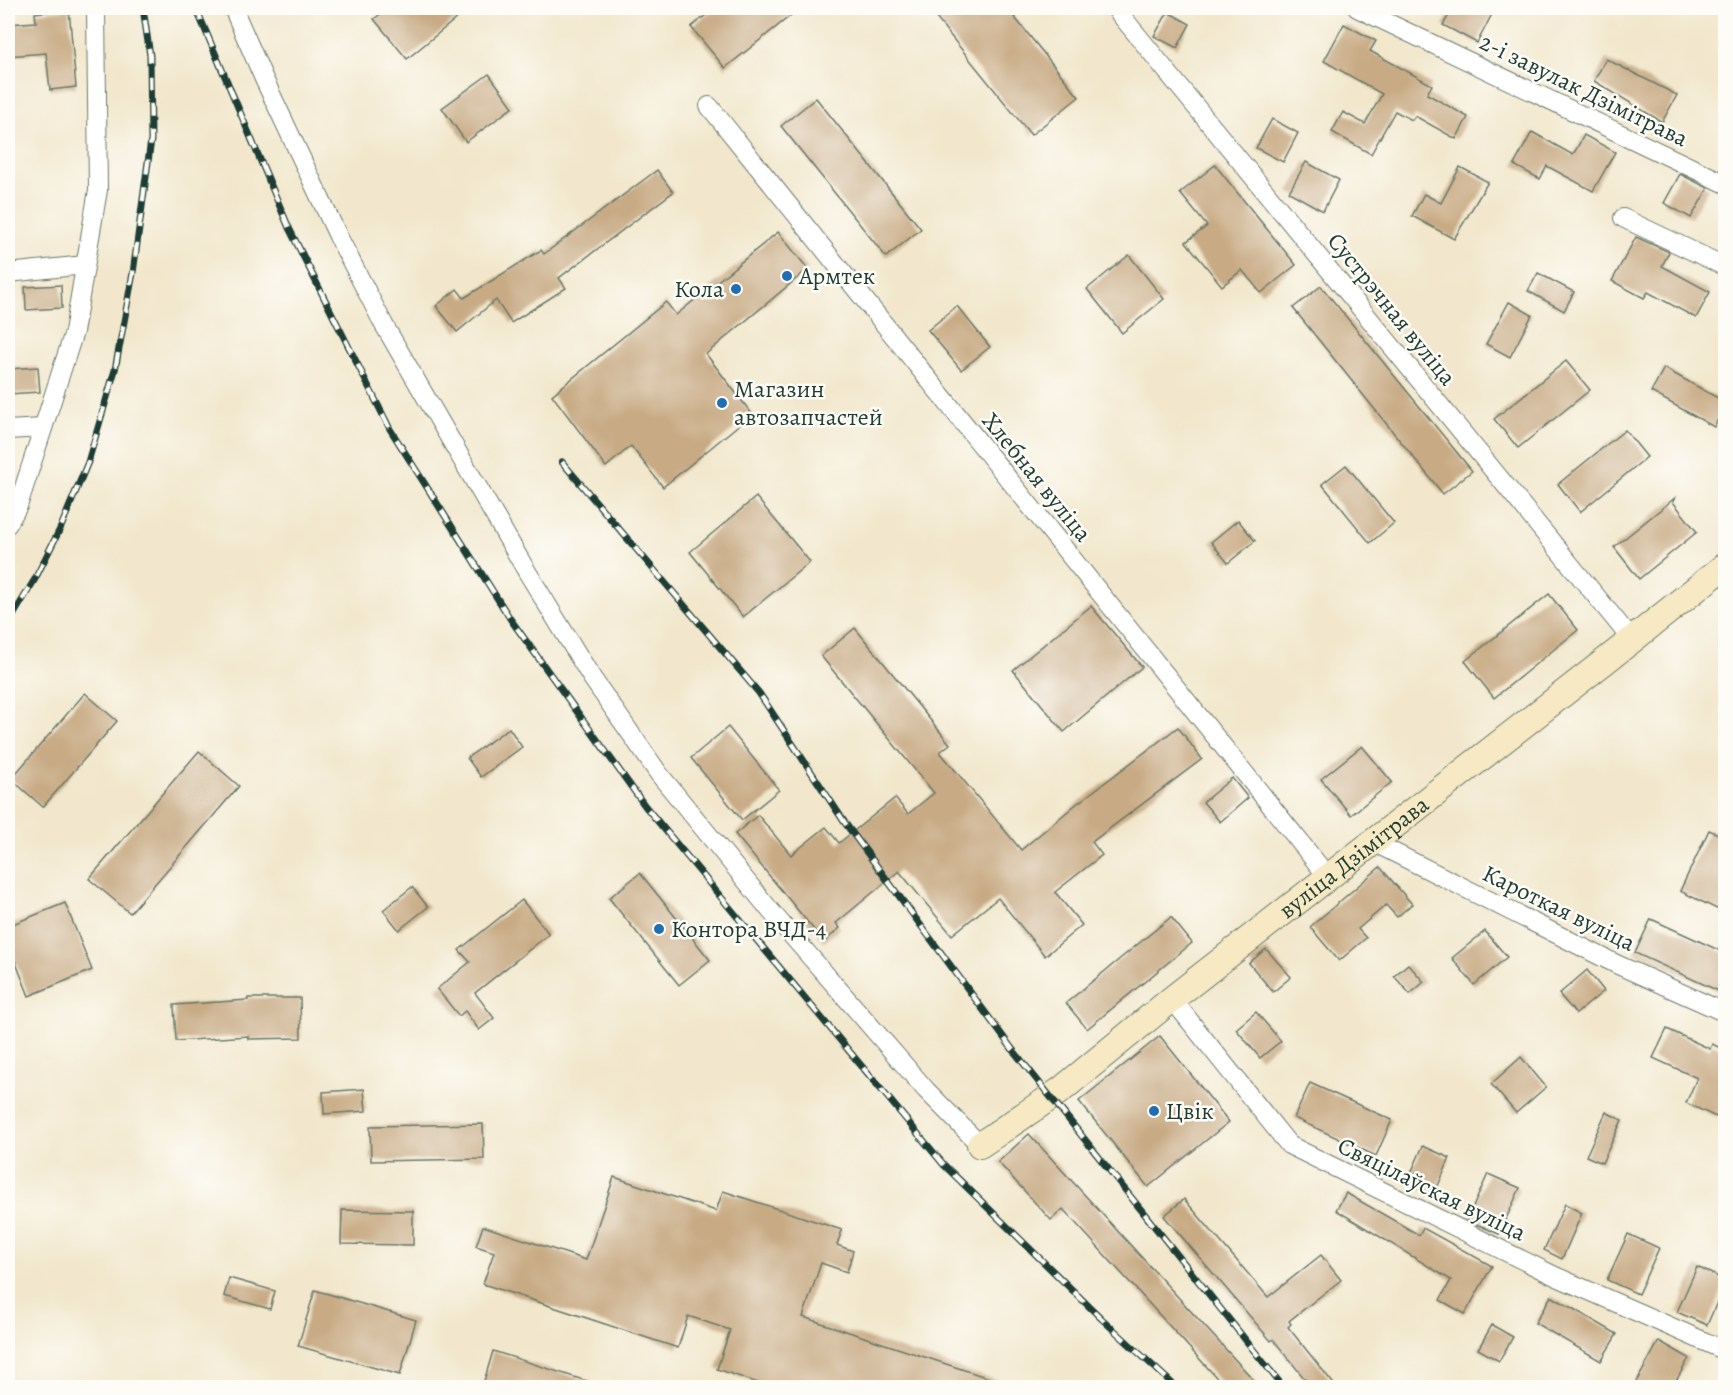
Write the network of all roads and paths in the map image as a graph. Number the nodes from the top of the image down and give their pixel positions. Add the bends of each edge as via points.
1 (96, 8) edge
2 (233, 8) edge
3 (1115, 8) edge
4 (1357, 8) edge
5 (709, 106) dead end
6 (1725, 184) edge
7 (1623, 218) dead end
8 (85, 265) junction
9 (1725, 267) edge
10 (8, 273) edge
11 (43, 428) junction
12 (8, 430) edge
13 (8, 524) edge
14 (1725, 565) edge
15 (1632, 640) junction
16 (1372, 842) junction
17 (1328, 877) junction
18 (1172, 999) junction
19 (1725, 1013) edge
20 (980, 1145) joint
21 (1725, 1351) edge

1 - 8 street via 98,190
2 - 20 street via 338,236 384,325 592,678 659,774 774,915 926,1090
3 - 15 street, Сустрэчная вуліца
4 - 6 street, 2-і завулак Дзімітрава
5 - 17 street, Хлебная вуліца
7 - 9 street
8 - 10 street
8 - 11 street via 74,332
11 - 12 street
11 - 13 street via 18,506
14 - 15 street, вуліца Дзімітрава
15 - 16 street, вуліца Дзімітрава
16 - 17 street, вуліца Дзімітрава
16 - 19 street, Кароткая вуліца via 1616,964
17 - 18 street, вуліца Дзімітрава
18 - 20 street, вуліца Дзімітрава via 1061,1090
18 - 21 street, Свяцілаўская вуліца via 1289,1145 1555,1276

